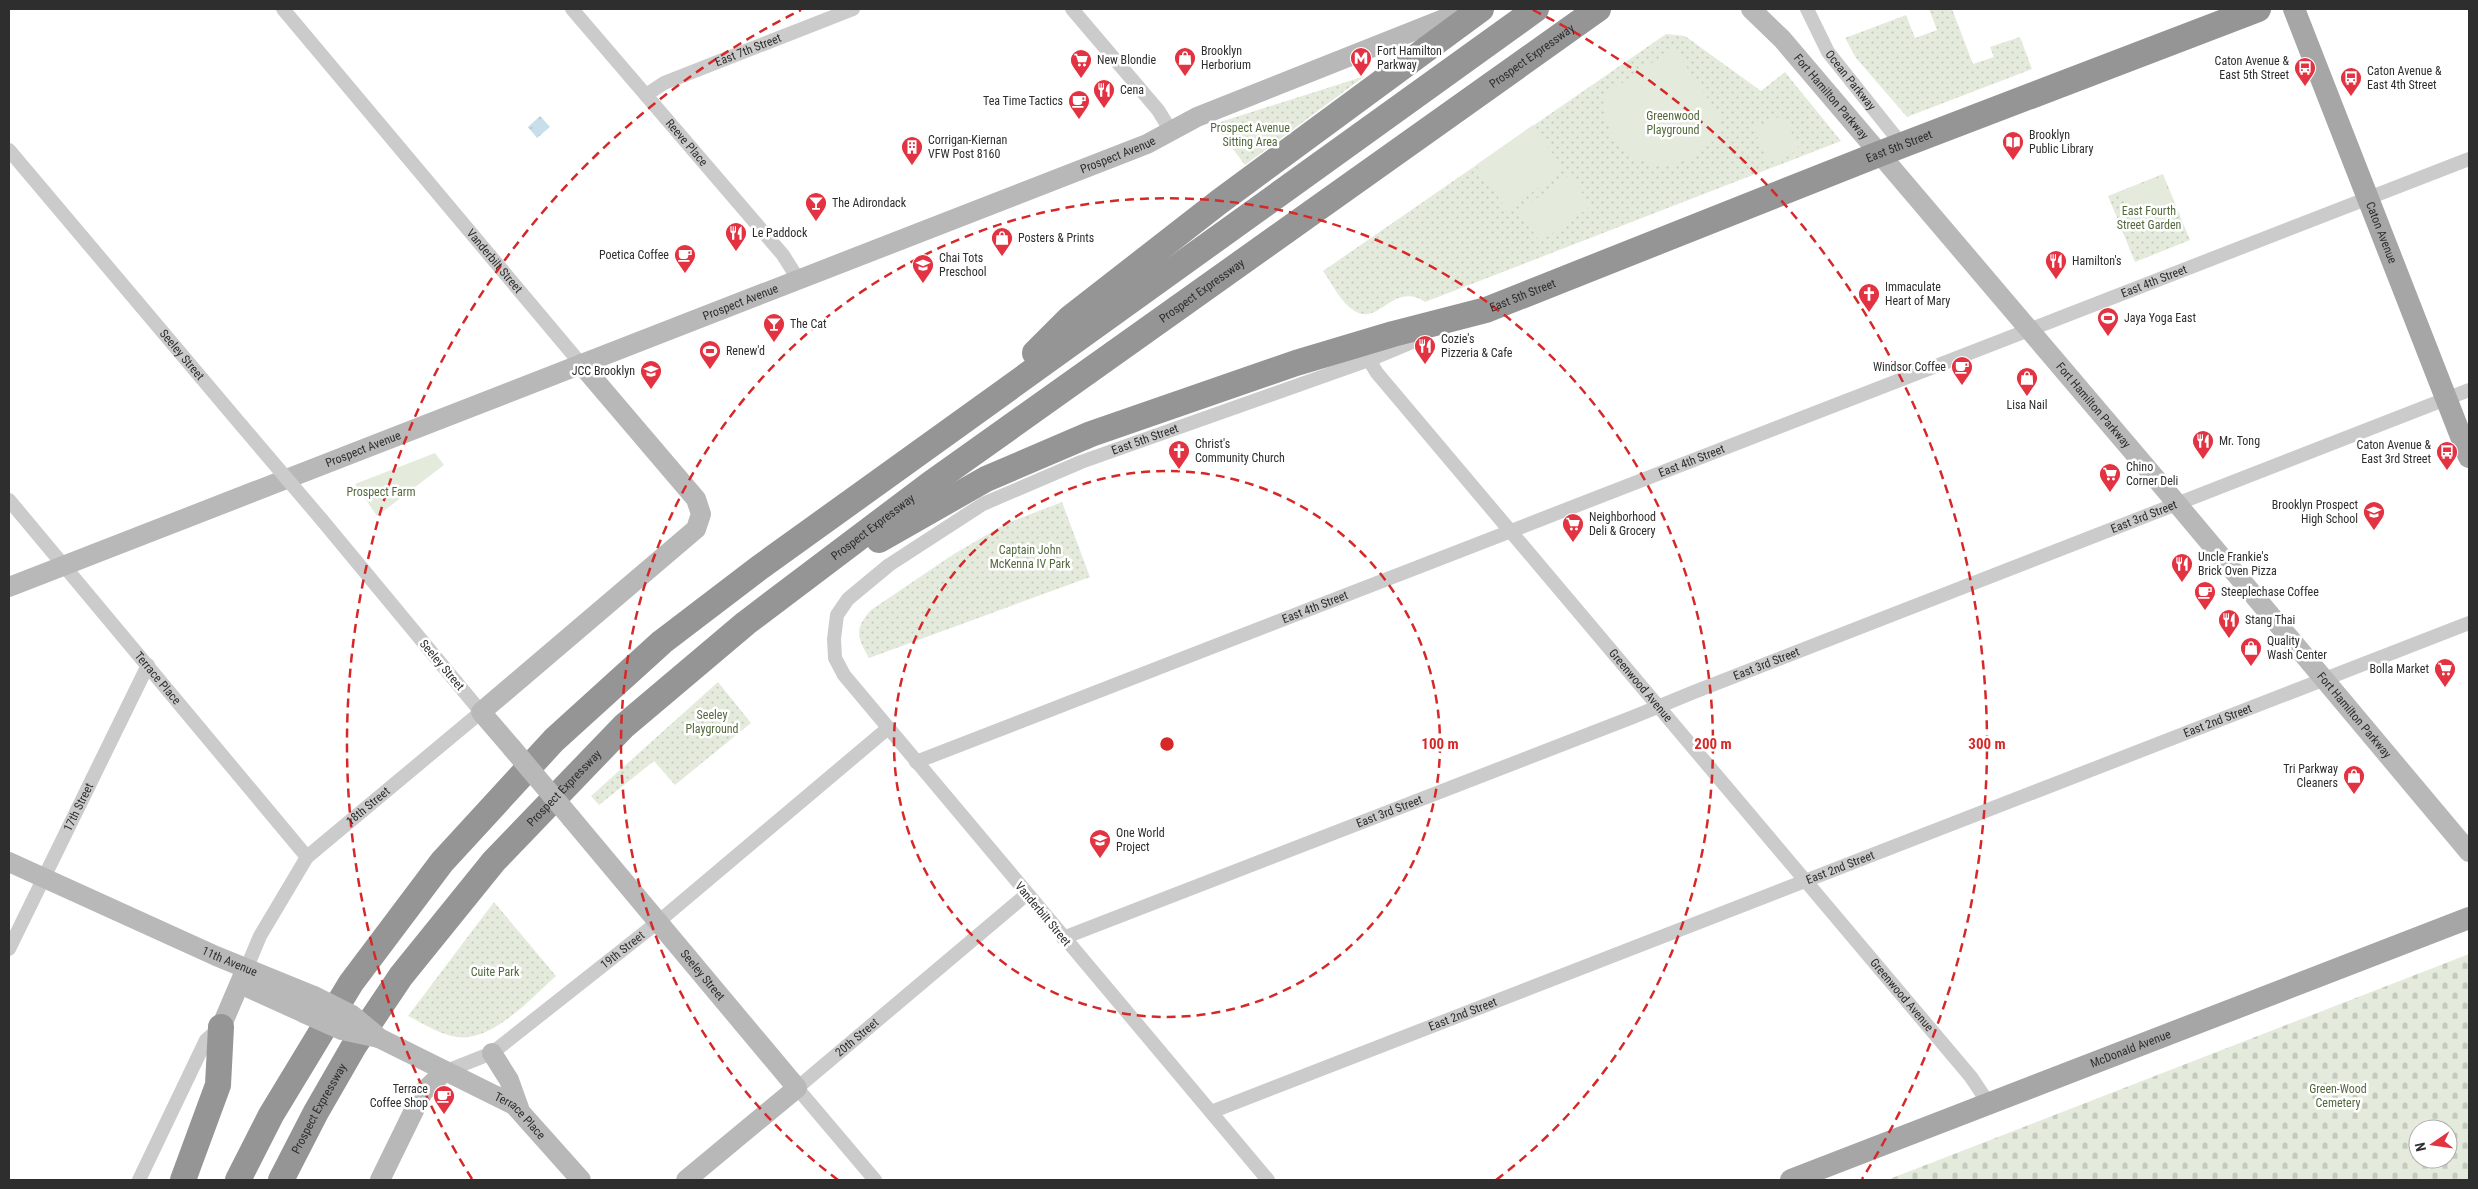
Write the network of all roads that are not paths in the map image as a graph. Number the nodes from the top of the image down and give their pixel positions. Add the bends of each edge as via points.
1 (283, 9) edge
2 (572, 9) edge
3 (854, 9) edge
4 (1072, 9) edge
5 (1469, 9) edge
6 (1481, 9) edge
7 (1536, 9) edge
8 (1598, 9) edge
9 (1751, 9) edge
10 (1807, 9) edge
11 (2258, 9) edge
12 (2294, 9) edge
13 (646, 95) junction
14 (1171, 131) junction
15 (9, 150) edge
16 (1891, 150) junction
17 (2469, 158) edge
18 (2368, 198) junction
19 (798, 279) junction
20 (1486, 310) junction
21 (2028, 329) junction
22 (1369, 360) junction
23 (581, 364) junction
24 (2469, 390) edge
25 (2447, 399) junction
26 (983, 405) junction
27 (2469, 457) edge
28 (9, 500) edge
29 (2176, 504) junction
30 (701, 514) joint
31 (1510, 530) junction
32 (64, 565) junction
33 (9, 587) edge
34 (781, 596) junction
35 (2469, 623) edge
36 (834, 639) joint
37 (148, 666) junction
38 (2324, 679) junction
39 (1659, 707) junction
40 (482, 712) junction
41 (887, 729) junction
42 (916, 762) junction
43 (2469, 852) edge
44 (307, 857) junction
45 (9, 862) edge
46 (43, 878) junction
47 (1805, 881) junction
48 (1026, 894) junction
49 (2469, 918) edge
50 (658, 922) junction
51 (1063, 938) junction
52 (9, 949) edge
53 (243, 976) junction
54 (221, 1028) junction
55 (492, 1053) junction
56 (444, 1072) junction
57 (798, 1088) junction
58 (1989, 1104) junction
59 (518, 1108) junction
60 (1211, 1112) junction
61 (139, 1180) edge
62 (183, 1180) edge
63 (238, 1180) edge
64 (281, 1180) edge
65 (380, 1180) edge
66 (581, 1180) edge
67 (686, 1180) edge
68 (875, 1180) edge
69 (1268, 1180) edge
70 (1791, 1180) edge

1 - 23 street, Vanderbilt Street
2 - 13 street, Reeve Place
3 - 13 street, East 7th Street via 664,83
4 - 14 street via 1158,110
5 - 14 street, Prospect Avenue via 1197,117
6 - 26 highway via 1242,184 1070,318
7 - 26 highway
8 - 34 highway, Prospect Expressway via 930,484
9 - 16 street, Fort Hamilton Parkway
10 - 16 street, Ocean Parkway via 1828,52
11 - 16 highway, East 5th Street
12 - 18 main road, Caton Avenue
13 - 19 street, Reeve Place via 783,255
14 - 19 street, Prospect Avenue via 1147,144
15 - 40 street, Seeley Street, bridge
16 - 20 highway, East 5th Street
16 - 21 street, Fort Hamilton Parkway
17 - 18 street, East 4th Street
18 - 21 street, East 4th Street
18 - 25 main road, Caton Avenue
19 - 23 street, Prospect Avenue
20 - 22 street, East 5th Street
20 - 34 highway via 1296,363 1091,434 986,479
21 - 29 street, Fort Hamilton Parkway
21 - 31 street, East 4th Street
22 - 31 street, Greenwood Avenue
22 - 36 street, East 5th Street via 1081,462 983,504 890,565 848,599 837,615
23 - 30 street, Vanderbilt Street via 696,499
23 - 32 street, Prospect Avenue
24 - 25 street, East 3rd Street
25 - 27 main road, Caton Avenue
25 - 29 street, East 3rd Street
26 - 63 highway via 662,642 554,740 442,862 351,983 271,1116
28 - 32 street, Terrace Place
29 - 38 street, Fort Hamilton Parkway
29 - 39 street, East 3rd Street
30 - 40 street, 18th Street via 696,529
31 - 39 street, Greenwood Avenue
31 - 42 street, East 4th Street
32 - 33 street, Prospect Avenue
32 - 37 street, Terrace Place
34 - 64 highway, Prospect Expressway via 624,726 494,861 401,976 354,1046
35 - 38 street, East 2nd Street
36 - 41 street, Vanderbilt Street via 835,658 844,675
37 - 44 street, Terrace Place
37 - 46 street, 17th Street
38 - 43 street, Fort Hamilton Parkway
38 - 47 street, East 2nd Street
39 - 47 street, Greenwood Avenue
39 - 51 street, East 3rd Street
40 - 44 street, 18th Street
40 - 50 street, Seeley Street, bridge
41 - 42 street, Vanderbilt Street
41 - 50 street, 19th Street
42 - 48 street, Vanderbilt Street
44 - 53 street, 18th Street via 260,936
45 - 46 street, 11th Avenue
46 - 52 street, 17th Street
46 - 53 street, 11th Avenue
47 - 58 street, Greenwood Avenue via 1971,1077
47 - 60 street, East 2nd Street
48 - 51 street, Vanderbilt Street
48 - 57 street, 20th Street
49 - 58 main road, McDonald Avenue
50 - 55 street, 19th Street
50 - 57 street, Seeley Street
51 - 60 street, Vanderbilt Street
53 - 54 street, 18th Street
53 - 56 street, 11th Avenue, bridge via 309,1004 342,1030 385,1042
54 - 61 street, 18th Street via 206,1040
54 - 62 highway via 218,1085
55 - 56 street, 19th Street
55 - 59 street via 509,1080
56 - 59 street, Terrace Place
56 - 65 street, 19th Street via 423,1092
57 - 67 street, 20th Street
57 - 68 street, Seeley Street
58 - 70 main road, McDonald Avenue
59 - 66 street, Terrace Place
60 - 69 street, Vanderbilt Street

